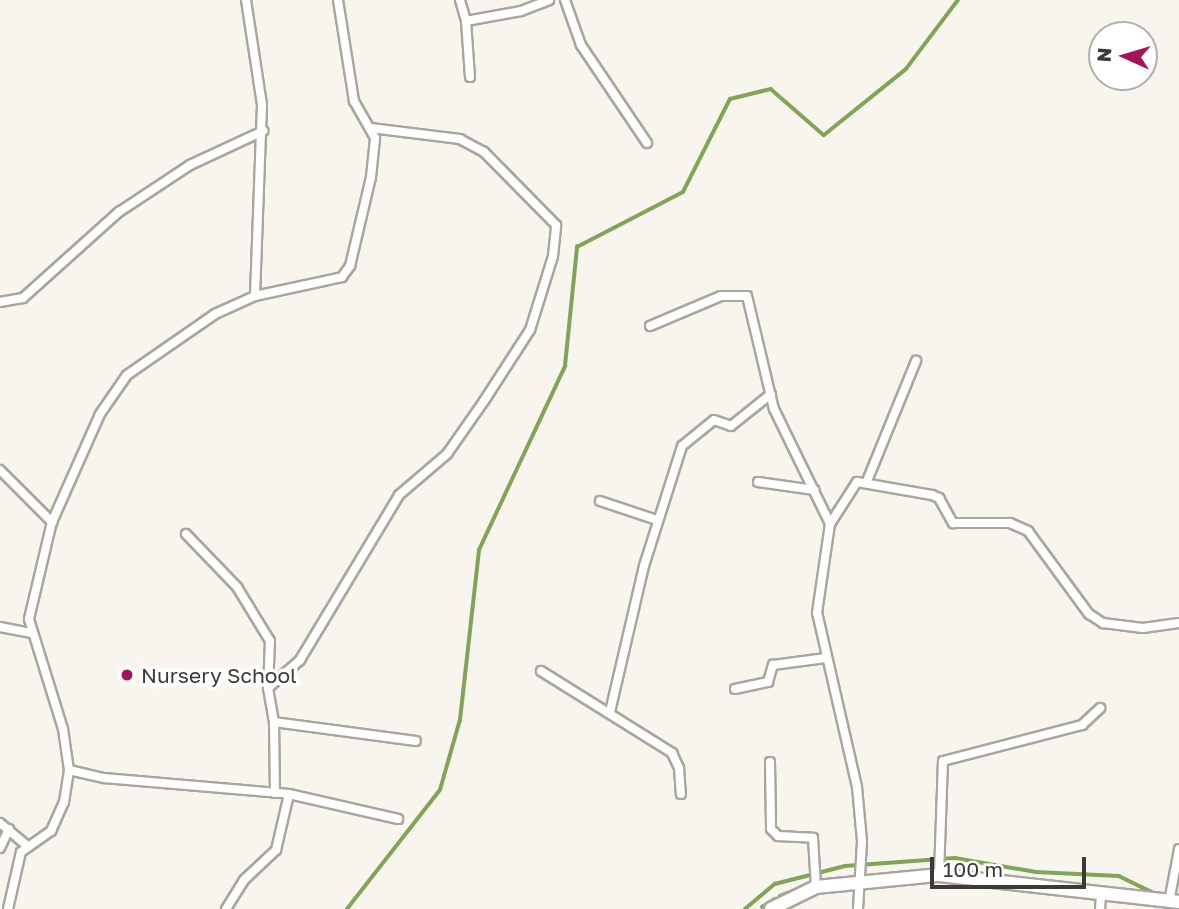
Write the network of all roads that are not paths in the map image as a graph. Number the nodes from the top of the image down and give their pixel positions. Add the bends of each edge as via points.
1 (246, 0) edge
2 (338, 0) edge
3 (460, 0) edge
4 (549, 0) edge
5 (565, 0) edge
6 (466, 21) junction
7 (470, 77) dead end
8 (371, 128) junction
9 (263, 131) junction
10 (647, 143) dead end
11 (255, 296) junction
12 (0, 302) edge
13 (650, 326) dead end
14 (916, 362) dead end
15 (771, 394) junction
16 (0, 470) edge
17 (867, 481) junction
18 (758, 482) dead end
19 (814, 490) junction
20 (600, 501) dead end
21 (657, 520) junction
22 (52, 522) junction
23 (830, 524) junction
24 (186, 534) dead end
25 (1179, 623) edge
26 (0, 627) edge
27 (30, 633) junction
28 (825, 657) junction
29 (541, 671) dead end
30 (268, 688) junction
31 (735, 689) dead end
32 (1100, 708) dead end
33 (610, 712) junction
34 (274, 722) junction
35 (416, 741) dead end
36 (770, 761) dead end
37 (69, 769) junction
38 (275, 793) junction
39 (289, 794) junction
40 (681, 794) dead end
41 (398, 819) dead end
42 (0, 823) edge
43 (9, 829) junction
44 (26, 845) junction
45 (0, 848) edge
46 (1179, 849) edge
47 (939, 875) junction
48 (861, 880) junction
49 (816, 887) junction
50 (1101, 894) junction
51 (1174, 902) edge
52 (8, 909) edge
53 (226, 909) edge
54 (771, 909) edge
55 (858, 909) edge
56 (1100, 909) edge

1 - 9 street
2 - 8 street via 354,101
3 - 6 street
4 - 6 street
5 - 10 street via 581,45
6 - 7 street
8 - 11 street via 371,177 350,266 335,279
8 - 30 street via 460,139 484,152 556,225 552,256 530,330 484,401 447,454 399,495 300,660
9 - 11 street
9 - 12 street via 190,165 119,212 23,298
11 - 22 street via 181,334 127,375 100,414
13 - 15 street via 721,296 747,296
14 - 17 street
15 - 19 street via 779,422
15 - 21 street via 731,426 714,420 682,446
16 - 22 street
17 - 23 street via 848,491
17 - 25 street via 939,498 953,523 1010,523 1028,531 1089,614 1103,622 1143,628
18 - 19 street
19 - 23 street
20 - 21 street
21 - 33 street
22 - 27 street via 31,596
23 - 28 street via 817,612
24 - 30 street via 237,587 264,626 272,652
26 - 27 street
27 - 37 street via 54,694
28 - 31 street via 773,665 768,682
28 - 48 street via 857,787
29 - 33 street
30 - 34 street
32 - 47 street via 1082,725 943,761
33 - 40 street via 677,759
34 - 35 street
34 - 38 street
36 - 49 street via 771,829 778,836 813,838
37 - 38 street via 104,778
37 - 44 street via 59,820 51,831
38 - 39 street
39 - 41 street
39 - 53 street via 276,850 244,880
42 - 43 street
43 - 44 street
43 - 45 street
44 - 52 street
46 - 51 street
47 - 48 main road
47 - 50 main road
48 - 49 main road
48 - 55 street
49 - 54 main road
50 - 51 main road
50 - 56 street

